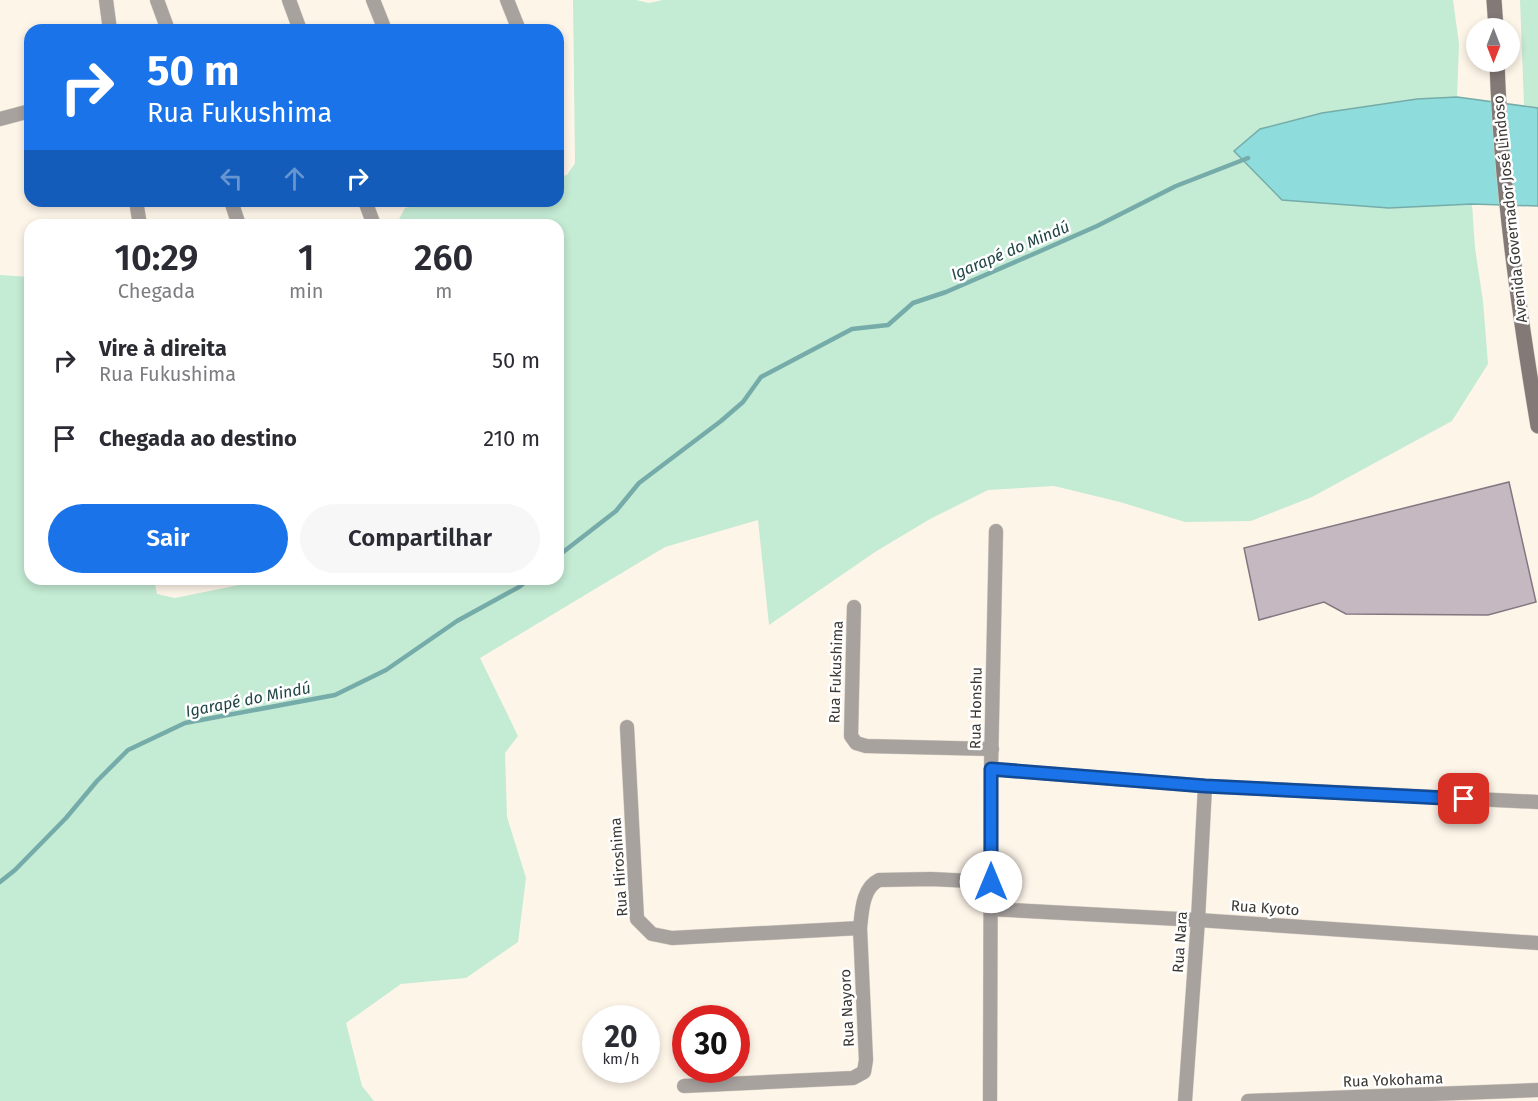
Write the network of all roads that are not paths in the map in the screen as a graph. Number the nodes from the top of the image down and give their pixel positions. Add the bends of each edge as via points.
1 (106, 0) edge
2 (157, 0) edge
3 (289, 0) edge
4 (373, 0) edge
5 (507, 0) edge
6 (1494, 0) edge
7 (1495, 18) edge
8 (109, 24) edge
9 (166, 24) edge
10 (298, 24) edge
11 (383, 24) edge
12 (517, 24) edge
13 (1497, 72) edge
14 (24, 113) edge
15 (0, 119) edge
16 (1538, 426) edge
17 (996, 531) dead end
18 (854, 608) dead end
19 (627, 727) dead end
20 (992, 749) junction
21 (991, 769) junction
22 (1205, 786) junction
23 (1536, 802) edge
24 (991, 882) junction
25 (990, 909) junction
26 (1198, 920) junction
27 (860, 928) junction
28 (1538, 943) edge
29 (684, 1086) dead end
30 (1538, 1090) edge
31 (1498, 1097) edge
32 (990, 1101) edge
33 (1185, 1101) edge
34 (1248, 1101) edge

1 - 8 street
2 - 9 street
3 - 10 street
4 - 11 street
5 - 12 street
6 - 7 main road
13 - 16 main road, Avenida Governador José Lindoso via 1513,270
14 - 15 street
17 - 20 street, Rua Honshu
18 - 20 street, Rua Fukushima via 850,736 856,743
19 - 27 street, Rua Hiroshima via 637,919 652,934 672,938
20 - 21 street, Rua Honshu
21 - 22 street
21 - 24 street, Rua Honshu
22 - 23 street
22 - 26 street, Rua Nara
24 - 25 street, Rua Honshu
24 - 27 street, Rua Nayoro via 879,880 868,889
25 - 26 street, Rua Kyoto
25 - 32 street, Rua Honshu
26 - 28 street, Rua Kyoto
26 - 33 street, Rua Nara
27 - 29 street, Rua Nayoro via 864,1072 853,1078
30 - 31 street, Rua Yokohama
31 - 34 street, Rua Yokohama

